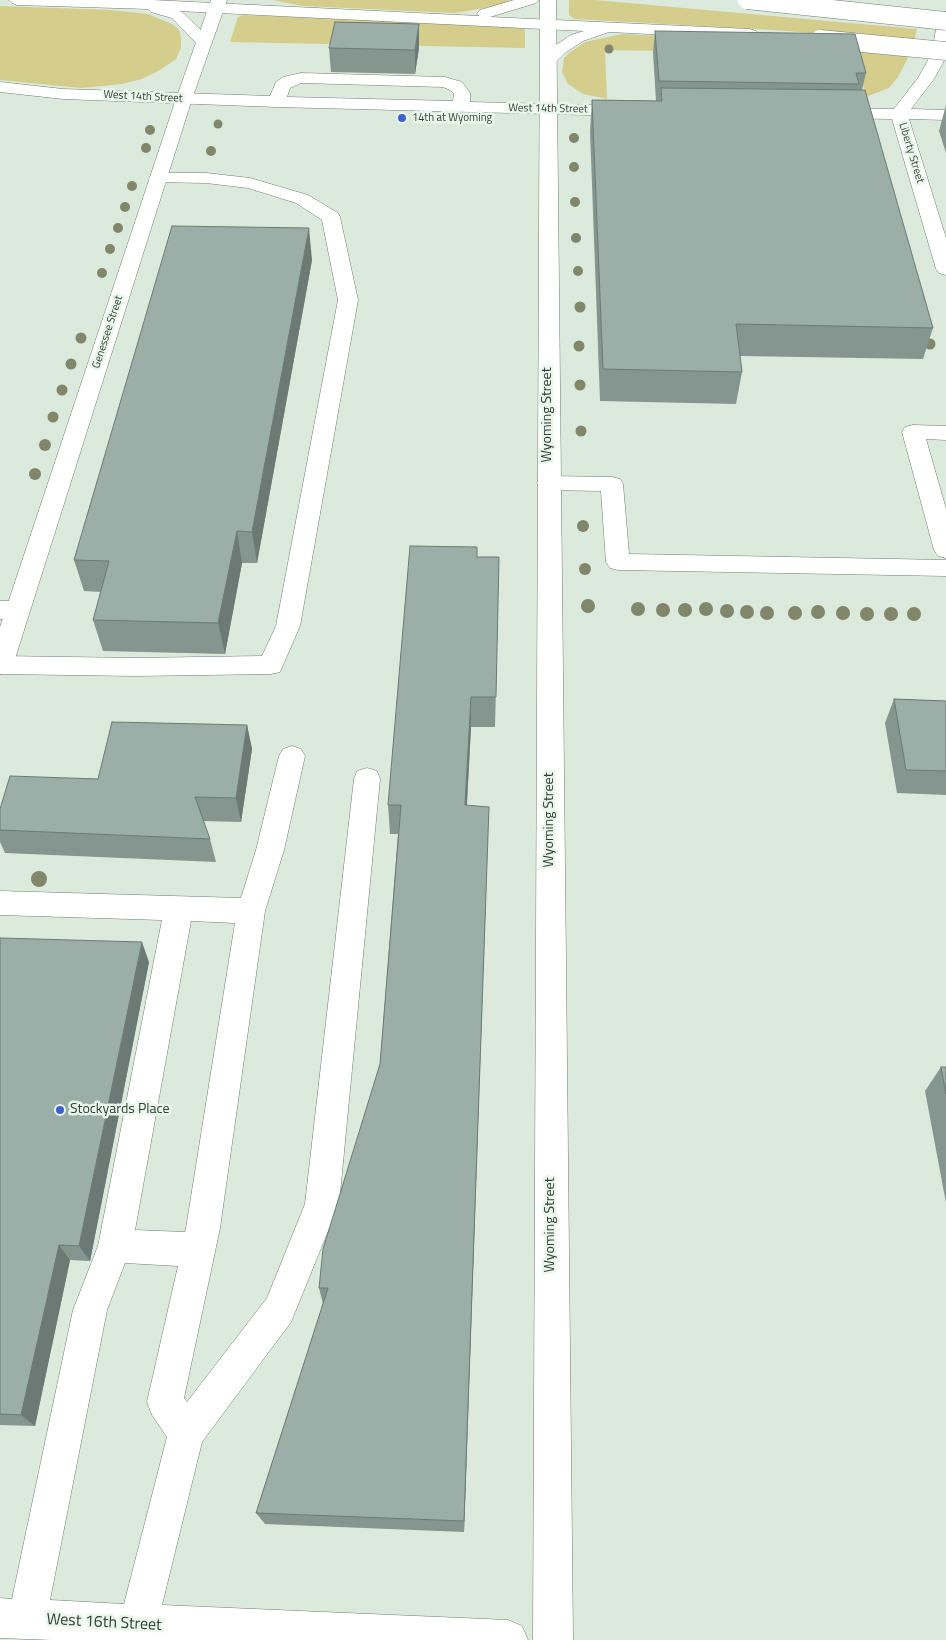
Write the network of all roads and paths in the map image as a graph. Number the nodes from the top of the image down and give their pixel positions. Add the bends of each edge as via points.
1 (17, 0) edge
2 (252, 0) edge
3 (531, 0) edge
4 (548, 0) edge
5 (747, 0) edge
6 (944, 0) edge
7 (140, 4) junction
8 (218, 4) edge
9 (288, 12) junction
10 (946, 17) edge
11 (449, 18) junction
12 (548, 24) junction
13 (628, 28) junction
14 (766, 34) edge
15 (804, 38) edge
16 (204, 42) junction
17 (946, 51) edge
18 (548, 61) junction
19 (0, 87) edge
20 (184, 100) junction
21 (277, 102) junction
22 (461, 107) junction
23 (547, 110) junction
24 (644, 111) edge
25 (821, 113) edge
26 (899, 114) junction
27 (946, 115) edge
28 (158, 178) junction
29 (946, 268) edge
30 (946, 433) edge
31 (548, 483) junction
32 (946, 550) edge
33 (946, 568) edge
34 (9, 610) edge
35 (0, 665) edge
36 (292, 756) dead end
37 (367, 779) dead end
38 (0, 903) edge
39 (179, 908) junction
40 (251, 911) junction
41 (115, 1246) junction
42 (198, 1250) junction
43 (186, 1433) junction
44 (13, 1619) edge
45 (136, 1632) edge
46 (508, 1640) edge
47 (553, 1640) edge

1 - 7 main road
2 - 9 main road
3 - 11 main road via 491,13
4 - 12 main road, Wyoming Street
5 - 10 main road, bridge
6 - 10 main road, Liberty Street
7 - 8 main road
7 - 16 main road via 177,16
8 - 9 main road
8 - 16 main road, Genessee Street
9 - 11 main road
10 - 26 main road, Liberty Street via 940,53 926,79
11 - 12 main road
12 - 13 main road
12 - 18 main road, Wyoming Street
13 - 14 main road
13 - 18 main road via 602,30 577,38
15 - 17 main road, bridge
16 - 20 main road, Genessee Street
18 - 23 main road, Wyoming Street
19 - 20 main road, West 14th Street via 63,94
20 - 21 main road, West 14th Street
20 - 28 main road, Genessee Street
21 - 22 main road, West 14th Street
21 - 22 main road via 282,86 301,78 445,82 456,86 462,93
22 - 23 main road, West 14th Street
23 - 24 main road, West 14th Street
23 - 31 main road, Wyoming Street
25 - 26 main road
26 - 27 main road
26 - 29 main road, Liberty Street
28 - 34 main road, Genessee Street
28 - 35 main road via 206,178 250,183 302,199 331,217 348,300 288,626 271,665
30 - 32 main road via 913,432
31 - 33 main road via 612,484 618,562
31 - 47 main road, Wyoming Street
34 - 35 main road, Genessee Street
36 - 40 main road via 270,850
37 - 43 main road via 322,1204 279,1310
38 - 39 main road
39 - 40 main road
39 - 41 main road
40 - 42 main road
41 - 42 main road
41 - 44 main road via 90,1310
42 - 43 main road via 165,1402
43 - 45 main road
44 - 45 main road, West 16th Street
45 - 46 main road, West 16th Street

